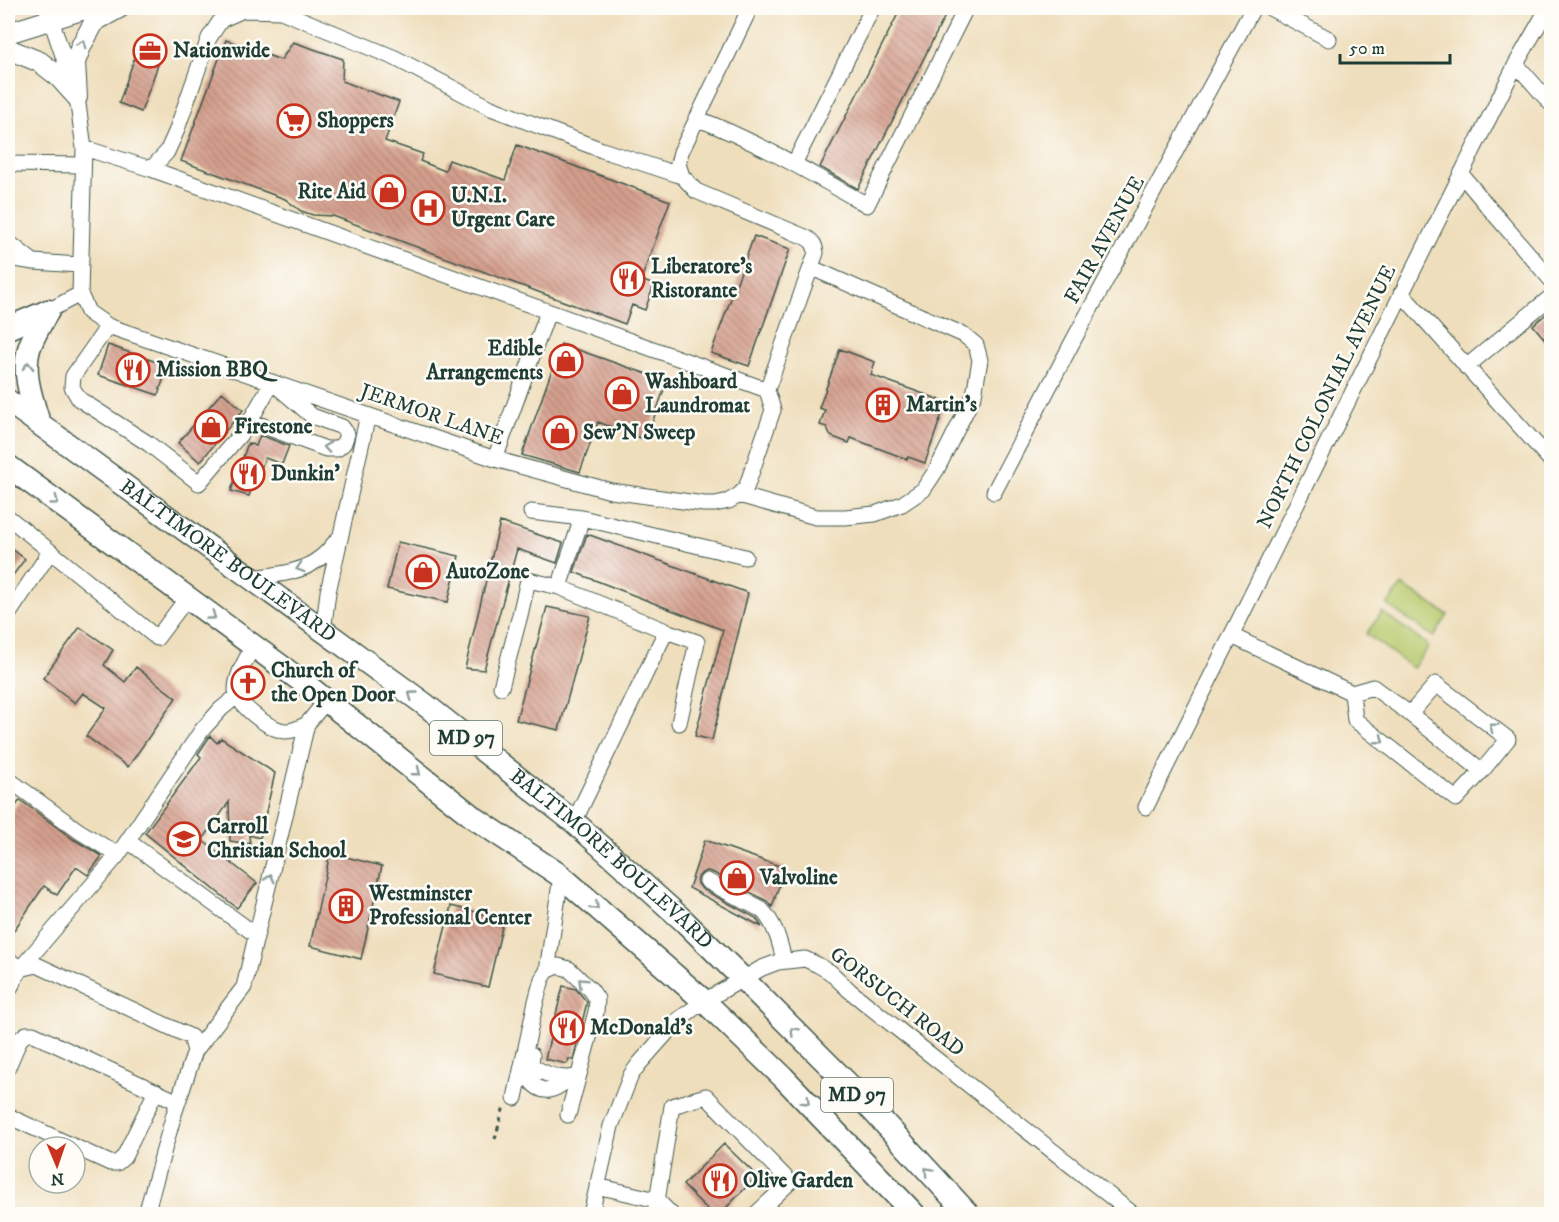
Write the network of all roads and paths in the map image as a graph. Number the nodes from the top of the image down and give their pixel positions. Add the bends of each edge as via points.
1 (88, 8) edge
2 (119, 8) edge
3 (750, 8) edge
4 (871, 8) edge
5 (966, 8) edge
6 (1253, 8) edge
7 (1270, 8) edge
8 (1548, 8) edge
9 (49, 13) edge
10 (8, 33) edge
11 (1329, 39) dead end
12 (8, 48) edge
13 (1516, 64) junction
14 (77, 97) junction
15 (1551, 105) edge
16 (696, 118) junction
17 (84, 148) junction
18 (8, 164) edge
19 (794, 164) junction
20 (84, 165) junction
21 (151, 169) junction
22 (1461, 174) junction
23 (682, 176) junction
24 (8, 242) edge
25 (8, 258) edge
26 (34, 262) junction
27 (80, 266) junction
28 (812, 268) junction
29 (1551, 281) edge
30 (1401, 293) junction
31 (80, 294) junction
32 (1551, 296) edge
33 (48, 311) junction
34 (548, 312) junction
35 (108, 326) junction
36 (8, 328) edge
37 (1466, 367) junction
38 (272, 382) junction
39 (767, 390) junction
40 (8, 401) edge
41 (368, 415) junction
42 (250, 422) junction
43 (39, 423) junction
44 (495, 459) junction
45 (1551, 462) edge
46 (8, 466) edge
47 (994, 492) dead end
48 (739, 495) junction
49 (531, 512) dead end
50 (8, 517) edge
51 (582, 518) junction
52 (339, 538) junction
53 (50, 552) junction
54 (745, 557) dead end
55 (250, 578) junction
56 (559, 587) junction
57 (187, 598) junction
58 (8, 615) edge
59 (666, 631) junction
60 (323, 632) junction
61 (1232, 636) junction
62 (253, 646) junction
63 (501, 687) dead end
64 (1352, 693) junction
65 (237, 696) junction
66 (326, 700) junction
67 (1410, 714) junction
68 (679, 723) dead end
69 (307, 724) junction
70 (1482, 771) junction
71 (8, 790) edge
72 (1146, 807) dead end
73 (574, 822) junction
74 (128, 841) junction
75 (118, 855) junction
76 (561, 876) junction
77 (706, 881) dead end
78 (256, 935) junction
79 (8, 959) edge
80 (784, 961) junction
81 (20, 969) junction
82 (547, 971) junction
83 (743, 979) junction
84 (8, 992) edge
85 (704, 1002) junction
86 (531, 1026) junction
87 (195, 1051) junction
88 (8, 1067) edge
89 (574, 1078) junction
90 (156, 1091) junction
91 (514, 1098) dead end
92 (178, 1102) junction
93 (568, 1115) dead end
94 (8, 1116) edge
95 (49, 1135) edge
96 (87, 1152) edge
97 (597, 1186) junction
98 (656, 1208) edge
99 (146, 1215) edge
100 (591, 1215) edge
101 (671, 1215) edge
102 (756, 1215) edge
103 (914, 1215) edge
104 (968, 1215) edge
105 (1133, 1215) edge

1 - 9 main road
14 -> 2 main road via 75,62 81,44 95,21
3 - 16 street
4 - 19 street
5 - 19 street via 867,205
6 - 47 street, FAIR AVENUE
7 - 11 street
8 - 13 street, NORTH COLONIAL AVENUE
9 - 10 main road
9 - 14 street
12 - 14 main road via 40,62
13 - 15 street
13 - 22 street, NORTH COLONIAL AVENUE
14 - 17 street
16 - 19 street
16 - 23 street via 678,164
17 - 20 street
17 - 21 street
18 - 20 street
20 - 27 street
21 - 23 street via 167,152 176,132 209,38 221,20 243,10 281,11 395,58 491,108
21 - 34 street
22 - 29 street
22 - 30 street, NORTH COLONIAL AVENUE
23 - 28 street via 696,191 813,241 816,253
24 - 26 street
25 - 26 street
26 - 27 street
27 - 31 street
28 - 39 street
28 - 48 street via 964,335 976,345 980,360 974,395 937,469 923,490 902,504 875,514 816,517
30 - 37 street
30 - 61 street, NORTH COLONIAL AVENUE
31 - 33 street
31 - 35 street, JERMOR LANE via 88,312
32 - 37 street
33 - 36 highway
43 -> 33 highway via 27,362
34 - 39 street
34 - 44 street
35 - 38 street, JERMOR LANE
35 - 42 street via 73,376 72,387 79,399 149,444 199,483
37 - 45 street
38 - 41 street, JERMOR LANE
38 - 42 street
38 -> 42 street via 312,416 342,427 347,434 344,443 337,449 326,449
39 - 48 street via 773,410 746,488
40 - 43 highway, BALTIMORE BOULEVARD / MD 97
41 - 44 street, JERMOR LANE
41 - 52 street
43 - 55 highway, BALTIMORE BOULEVARD / MD 97
44 - 48 street, JERMOR LANE via 611,491 715,504
46 -> 57 highway, MD 97
49 - 51 street
50 - 53 street
51 - 54 street
51 - 56 street
52 -> 55 street via 310,565
52 - 60 street
53 - 57 street via 157,638
53 - 58 street
55 - 60 highway, BALTIMORE BOULEVARD / MD 97
56 - 59 street
56 - 63 street via 528,580
57 -> 62 highway, MD 97
59 - 68 street via 698,642
59 - 73 street
73 -> 60 highway, BALTIMORE BOULEVARD / MD 97 via 423,703
61 - 64 street
61 - 72 street, NORTH COLONIAL AVENUE
62 - 65 street via 240,673
62 - 66 highway, MD 97
64 - 67 street via 1373,687
64 -> 70 street via 1355,720 1456,799
65 - 69 street via 259,719 281,730 299,729
65 - 74 street via 202,730
66 - 69 street
66 -> 76 highway, MD 97 via 473,817
67 - 70 street
70 -> 67 street via 1508,739 1436,684
78 -> 69 street
71 - 75 street via 12,782
73 - 83 highway, BALTIMORE BOULEVARD / MD 97
74 - 75 street
74 - 78 street
75 - 81 street
76 - 82 street
76 -> 85 highway, MD 97
77 - 80 street via 762,910 776,933
78 - 87 street via 244,987
79 - 81 street
80 - 83 street, GORSUCH ROAD
80 - 105 street, GORSUCH ROAD via 805,959 830,972
81 - 84 street
81 - 87 street via 37,965 181,1032 191,1037
82 - 86 street
89 -> 82 street via 597,999 569,969 558,966
83 - 85 street, GORSUCH ROAD
104 -> 83 highway, BALTIMORE BOULEVARD / MD 97 via 852,1088
85 - 97 street, GORSUCH ROAD via 678,1020 631,1074 611,1126
85 -> 103 highway, MD 97 via 783,1077
86 - 89 street via 530,1080 543,1090 554,1090
86 - 91 street
87 - 92 street
88 - 90 street via 20,1039 33,1034
89 - 93 street
90 - 92 street
90 - 96 street via 124,1157 110,1163
92 - 99 street
94 - 95 street
97 - 98 street
97 - 100 street, GORSUCH ROAD
98 - 101 street
98 - 102 street via 672,1106 706,1096 790,1182

